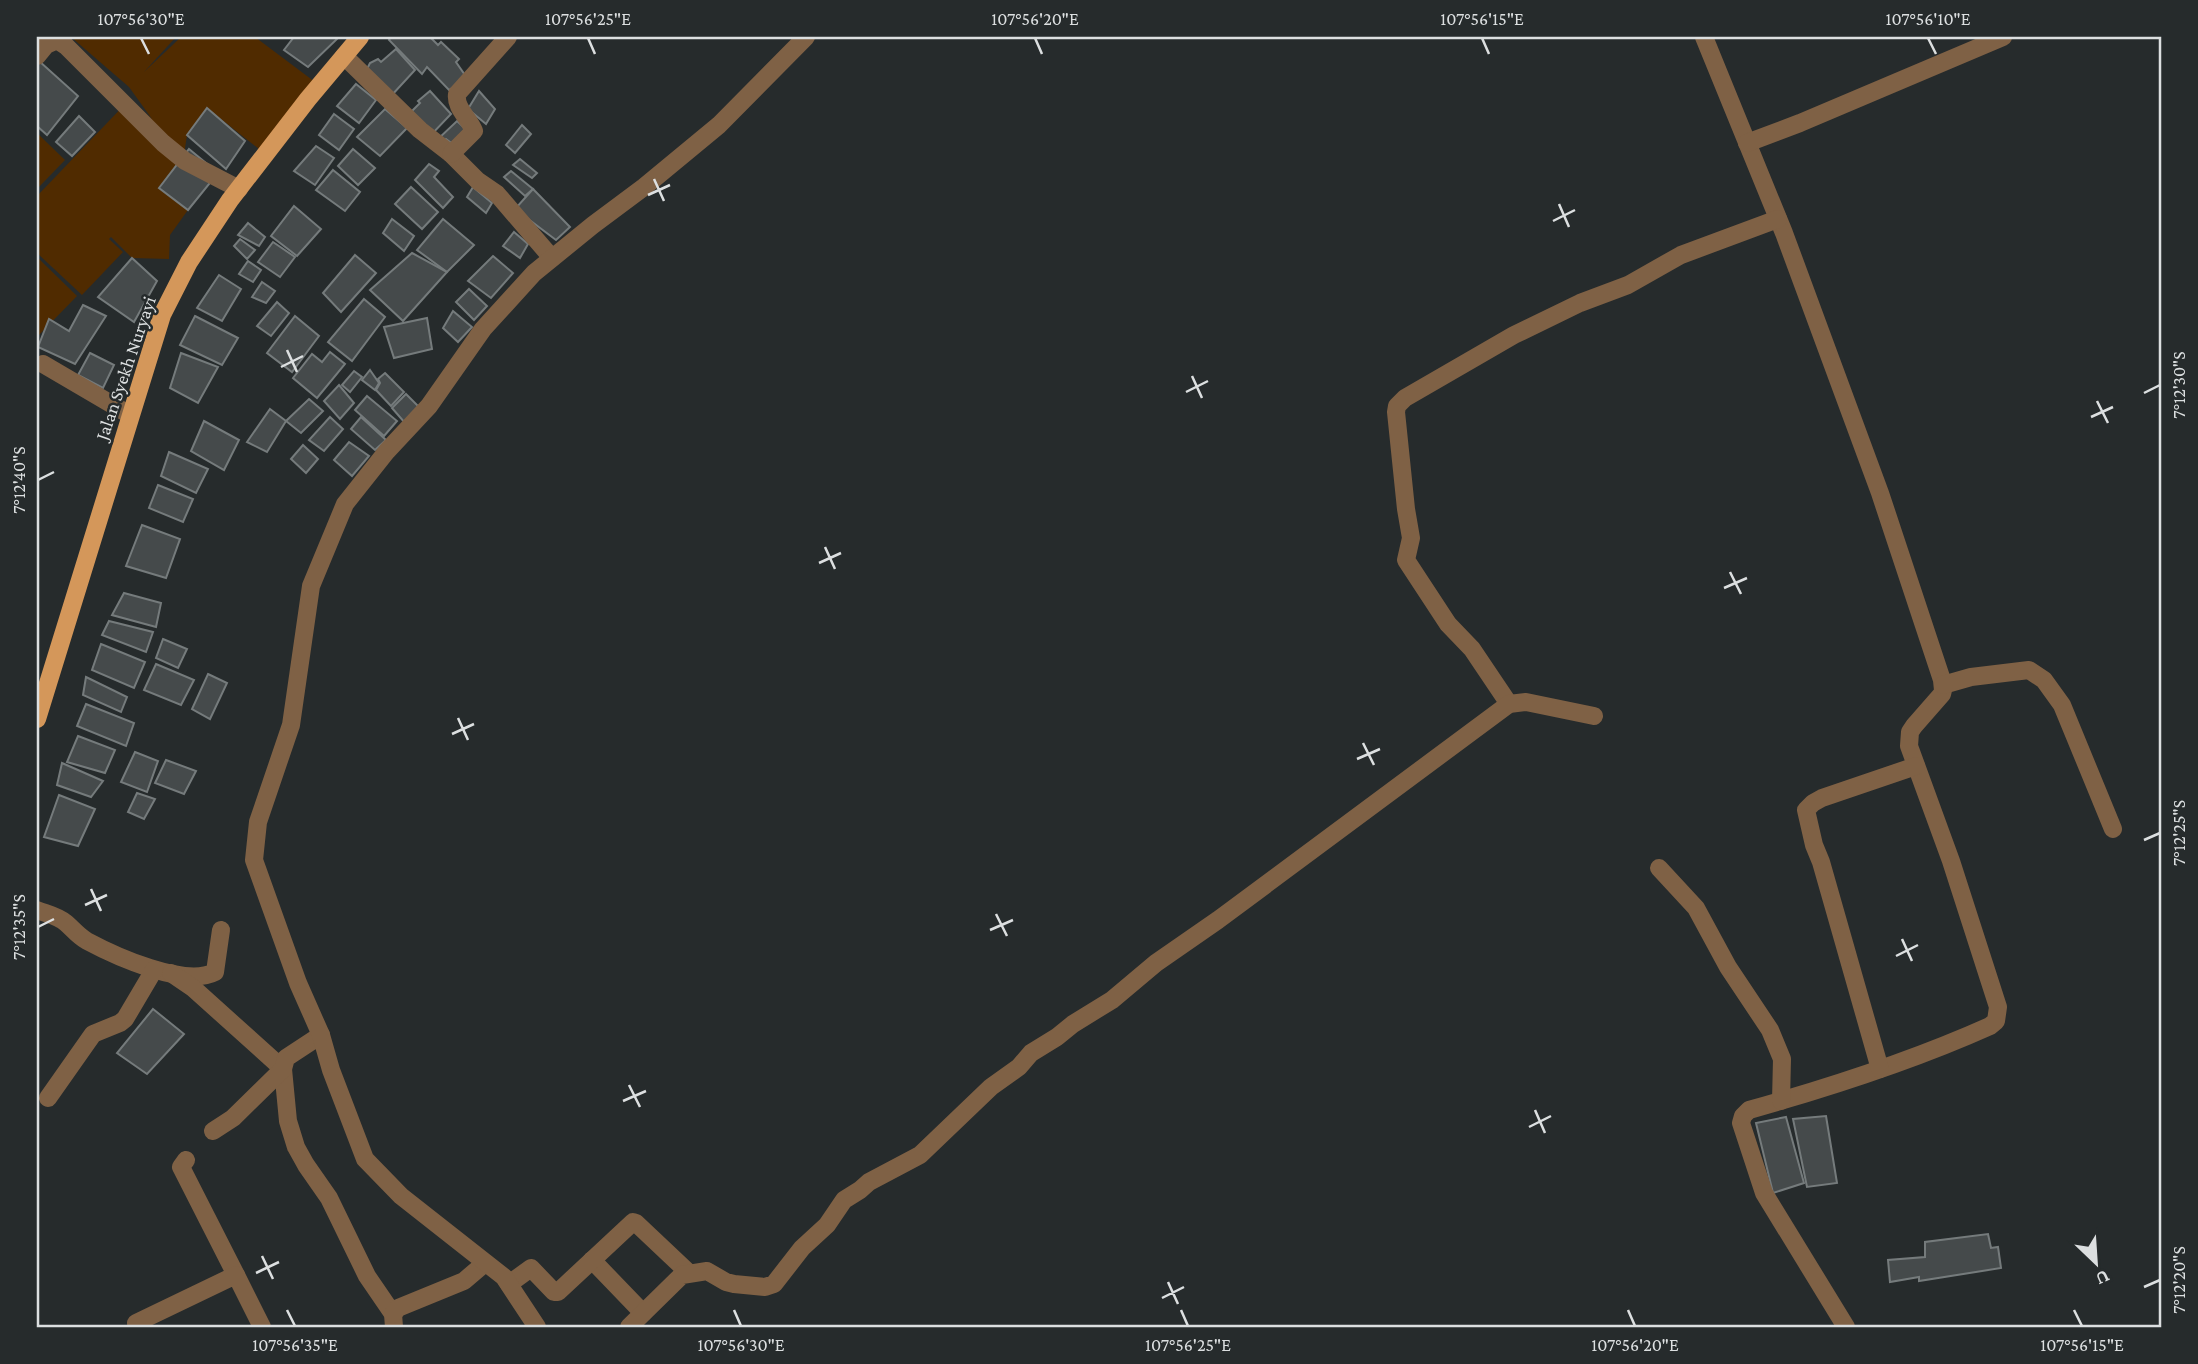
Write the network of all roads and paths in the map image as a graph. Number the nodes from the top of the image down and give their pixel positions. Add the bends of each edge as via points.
1 (360, 37) edge
2 (508, 37) edge
3 (806, 37) edge
4 (1704, 37) edge
5 (2003, 37) edge
6 (40, 46) edge
7 (344, 56) junction
8 (1747, 143) junction
9 (451, 154) junction
10 (239, 189) junction
11 (1778, 219) junction
12 (548, 253) junction
13 (43, 364) dead end
14 (130, 415) junction
15 (1943, 685) junction
16 (1509, 704) junction
17 (1594, 716) dead end
18 (37, 719) edge
19 (1916, 766) junction
20 (2113, 829) dead end
21 (1659, 868) dead end
22 (37, 910) edge
23 (221, 930) dead end
24 (162, 972) junction
25 (315, 1039) junction
26 (283, 1069) junction
27 (1880, 1069) junction
28 (48, 1098) dead end
29 (1781, 1101) junction
30 (213, 1131) dead end
31 (187, 1160) dead end
32 (592, 1260) junction
33 (485, 1263) junction
34 (689, 1273) junction
35 (236, 1275) junction
36 (509, 1284) junction
37 (643, 1313) junction
38 (136, 1323) dead end
39 (392, 1323) edge
40 (262, 1327) edge
41 (537, 1327) edge
42 (629, 1327) edge
43 (1846, 1327) edge

1 - 7 main road, Jalan Syekh Nuryayi
2 - 9 street via 457,94 458,107 474,131
3 - 12 street via 719,124 644,187
4 - 8 street
5 - 8 street
6 - 10 street via 57,40 66,46 163,143 185,161
7 - 9 street
7 - 10 main road, Jalan Syekh Nuryayi
8 - 11 street
9 - 12 street via 497,194
10 - 14 main road, Jalan Syekh Nuryayi via 189,262 162,315
11 - 15 street via 1880,494
11 - 16 street via 1681,255 1628,285 1514,335 1397,406 1411,538 1406,560 1447,624 1472,649
12 - 25 street via 483,329 429,406 345,504 311,586 291,725 258,822 254,860
13 - 14 street
14 - 18 main road, Jalan Syekh Nuryayi
15 - 19 street via 1942,694 1910,732
15 - 20 street via 2029,670 2044,680 2062,705
16 - 17 street via 1526,702
16 - 34 street via 1112,1000 1031,1054 920,1155 844,1200 774,1284 734,1284 707,1270
19 - 27 street via 1822,798 1807,810
19 - 27 street via 1998,1013 1990,1026
21 - 29 street via 1696,908 1770,1030 1782,1059
22 - 24 street via 59,918 86,940
23 - 24 street via 215,972 202,976
24 - 26 street via 193,988
24 - 28 street via 120,1024 93,1034
25 - 26 street via 286,1058
25 - 33 street via 365,1159 401,1196
26 - 30 street via 233,1118
26 - 39 street via 288,1121 296,1147 329,1198
27 - 29 street
29 - 43 street via 1749,1110 1741,1123 1764,1193
31 - 35 street via 181,1167
32 - 34 street via 635,1222
32 - 36 street via 558,1292 531,1268
32 - 37 street
33 - 36 street
33 - 39 street via 464,1281 398,1308
34 - 37 street
35 - 38 street
35 - 40 street
36 - 41 street
37 - 42 street

